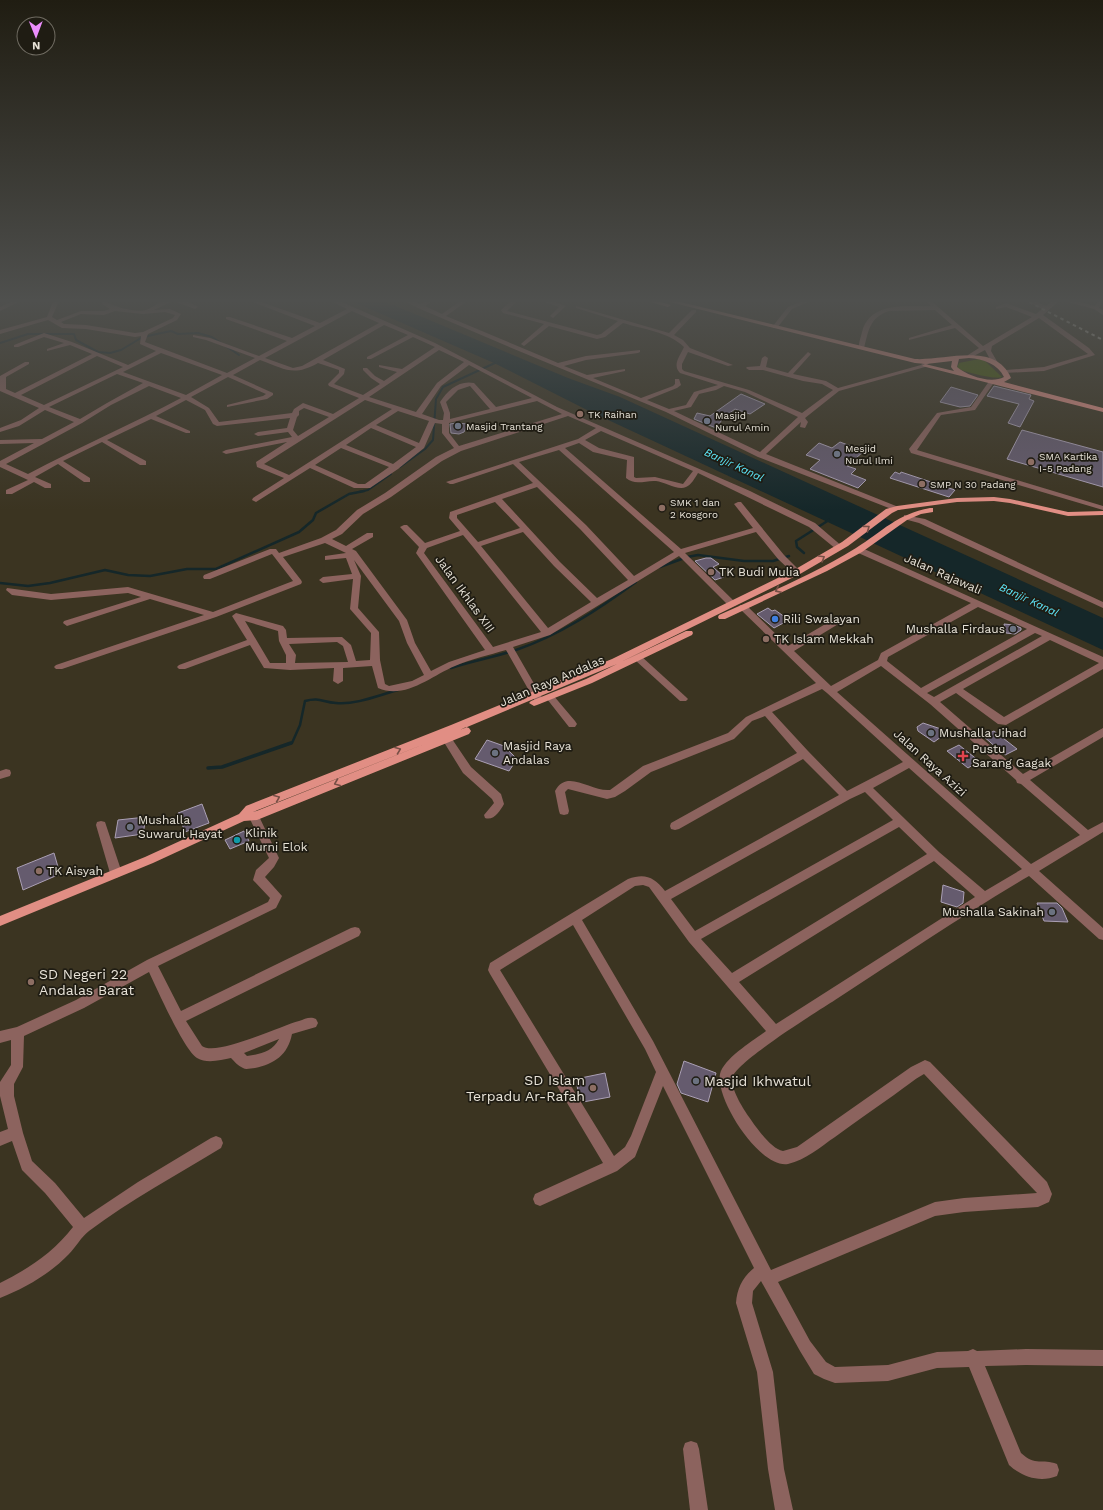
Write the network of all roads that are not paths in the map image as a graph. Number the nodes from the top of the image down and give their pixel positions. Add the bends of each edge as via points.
1 (15, 369) edge
2 (67, 369) edge
3 (123, 369) edge
4 (213, 369) edge
5 (239, 369) edge
6 (342, 369) edge
7 (365, 369) dead end
8 (396, 369) edge
9 (457, 369) edge
10 (483, 369) edge
11 (569, 369) edge
12 (680, 369) edge
13 (768, 369) edge
14 (794, 369) edge
15 (906, 369) edge
16 (945, 369) edge
17 (957, 369) edge
18 (1002, 369) edge
19 (1040, 369) edge
20 (623, 370) dead end
21 (402, 371) joint
22 (117, 372) junction
23 (1006, 373) junction
24 (962, 374) junction
25 (228, 375) junction
26 (789, 375) junction
27 (586, 377) junction
28 (678, 380) dead end
29 (994, 382) junction
30 (383, 383) junction
31 (147, 384) junction
32 (724, 384) junction
33 (2, 389) edge
34 (837, 390) junction
35 (1033, 391) junction
36 (16, 395) junction
37 (185, 397) junction
38 (364, 397) junction
39 (310, 399) dead end
40 (537, 399) junction
41 (641, 400) junction
42 (303, 405) junction
43 (229, 406) dead end
44 (44, 407) junction
45 (398, 408) junction
46 (495, 410) junction
47 (1103, 410) edge
48 (668, 411) junction
49 (568, 414) junction
50 (296, 415) junction
51 (418, 415) junction
52 (151, 416) junction
53 (334, 416) junction
54 (802, 417) junction
55 (435, 421) junction
56 (80, 422) junction
57 (447, 422) junction
58 (371, 426) junction
59 (803, 427) dead end
60 (601, 428) junction
61 (0, 430) edge
62 (290, 430) junction
63 (188, 432) dead end
64 (258, 434) dead end
65 (297, 439) junction
66 (45, 440) junction
67 (101, 440) junction
68 (580, 440) junction
69 (0, 442) edge
70 (340, 445) junction
71 (422, 446) junction
72 (560, 447) junction
73 (458, 449) junction
74 (226, 452) dead end
75 (761, 455) junction
76 (58, 461) junction
77 (514, 461) junction
78 (143, 463) dead end
79 (0, 464) edge
80 (309, 465) junction
81 (395, 467) junction
82 (697, 470) junction
83 (32, 478) junction
84 (290, 478) junction
85 (88, 480) dead end
86 (450, 482) dead end
87 (538, 484) junction
88 (48, 486) dead end
89 (9, 492) dead end
90 (497, 499) junction
91 (256, 500) dead end
92 (969, 501) junction
93 (738, 504) dead end
94 (1103, 508) edge
95 (893, 510) junction
96 (931, 510) junction
97 (1103, 513) edge
98 (906, 517) junction
99 (922, 521) junction
100 (404, 527) dead end
101 (525, 529) junction
102 (758, 529) junction
103 (464, 532) junction
104 (370, 534) dead end
105 (324, 540) junction
106 (476, 546) junction
107 (842, 546) junction
108 (424, 547) junction
109 (861, 549) junction
110 (348, 552) junction
111 (682, 555) junction
112 (278, 556) junction
113 (328, 558) dead end
114 (801, 575) junction
115 (356, 576) junction
116 (207, 577) dead end
117 (323, 580) dead end
118 (634, 580) junction
119 (10, 590) dead end
120 (152, 596) junction
121 (597, 603) junction
122 (978, 603) junction
123 (732, 604) junction
124 (1103, 605) edge
125 (743, 607) junction
126 (227, 610) junction
127 (213, 616) junction
128 (238, 617) junction
129 (837, 621) dead end
130 (67, 623) dead end
131 (1035, 629) junction
132 (547, 633) junction
133 (679, 634) junction
134 (1050, 636) junction
135 (252, 641) junction
136 (283, 641) junction
137 (510, 649) junction
138 (788, 650) junction
139 (491, 651) junction
140 (638, 658) junction
141 (977, 661) junction
142 (1103, 661) edge
143 (376, 662) junction
144 (882, 662) junction
145 (353, 665) junction
146 (1103, 665) edge
147 (339, 666) junction
148 (59, 667) dead end
149 (182, 667) dead end
150 (290, 667) junction
151 (990, 670) junction
152 (429, 676) junction
153 (338, 681) dead end
154 (826, 687) junction
155 (956, 689) junction
156 (921, 692) junction
157 (550, 697) junction
158 (537, 698) junction
159 (683, 698) dead end
160 (934, 702) junction
161 (766, 711) junction
162 (572, 724) dead end
163 (1103, 732) edge
164 (447, 739) junction
165 (804, 754) junction
166 (910, 763) junction
167 (350, 773) junction
168 (1021, 780) junction
169 (866, 787) junction
170 (846, 796) junction
171 (564, 811) dead end
172 (249, 814) junction
173 (489, 815) dead end
174 (900, 821) junction
175 (101, 825) dead end
176 (675, 826) dead end
177 (1103, 826) edge
178 (1088, 836) junction
179 (935, 855) junction
180 (1030, 870) junction
181 (116, 873) junction
182 (664, 897) junction
183 (984, 897) junction
184 (575, 918) junction
185 (0, 920) edge
186 (355, 932) dead end
187 (1103, 935) edge
188 (693, 938) junction
189 (151, 964) junction
190 (730, 981) junction
191 (178, 1019) junction
192 (312, 1023) dead end
193 (287, 1030) junction
194 (775, 1032) junction
195 (18, 1033) junction
196 (0, 1038) edge
197 (233, 1052) junction
198 (662, 1072) junction
199 (16, 1133) junction
200 (0, 1139) edge
201 (216, 1143) dead end
202 (612, 1166) junction
203 (540, 1199) dead end
204 (82, 1228) junction
205 (765, 1275) junction
206 (0, 1291) edge
207 (973, 1358) junction
208 (1103, 1358) edge
209 (691, 1449) dead end
210 (1051, 1470) dead end
211 (699, 1510) edge
212 (784, 1510) edge

1 - 33 street via 3,376
2 - 36 street
3 - 22 street
4 - 25 street
5 - 25 street
6 - 38 street via 342,373 331,385
7 - 30 street
8 - 21 street
9 - 51 street via 437,385
10 - 40 street
11 - 27 street
12 - 32 street
13 - 26 street
14 - 26 street
15 - 34 street
16 - 24 main road
17 - 24 main road
18 - 23 main road
19 - 23 street
20 - 27 street
21 - 30 street
22 - 31 street
22 - 44 street
23 - 29 main road via 1006,380
23 - 35 main road
24 - 29 main road
25 - 37 street
25 - 43 street via 271,394 265,398
26 - 34 street via 827,383
27 - 41 street
28 - 41 street via 675,387
29 - 35 main road
29 - 94 street via 973,409 939,414 914,451
30 - 38 street
31 - 37 street
31 - 56 street
32 - 48 street via 696,393 689,406
32 - 54 street via 757,395
33 - 36 street
34 - 54 street
35 - 47 main road
36 - 44 street
37 - 50 street via 209,410 216,424
37 - 52 street
38 - 45 street
38 - 53 street
39 - 42 street
40 - 46 street
40 - 49 street
41 - 48 street
42 - 50 street via 297,409
42 - 53 street
44 - 56 street
44 - 61 street via 38,413
45 - 51 street
45 - 58 street
46 - 57 street
46 - 57 street via 477,388 468,384 448,393 443,402
48 - 75 street
49 - 60 street
49 - 73 street
50 - 62 street
51 - 55 street
52 - 63 street
52 - 67 street
53 - 65 street
54 - 59 street via 805,422
54 - 75 street
55 - 57 street
55 - 71 street
56 - 66 street
57 - 73 street via 445,433
58 - 70 street
58 - 71 street
60 - 68 street
60 - 82 street
62 - 64 street
62 - 65 street
65 - 74 street
65 - 84 street via 259,463 260,466
66 - 69 street
66 - 79 street
67 - 76 street
67 - 78 street
68 - 72 street
68 - 82 street via 596,450 632,459 631,479 654,479 684,486
70 - 80 street
70 - 81 street
71 - 81 street
72 - 77 street
72 - 111 street
73 - 105 street via 360,512 339,532
75 - 95 street
76 - 83 street
76 - 85 street
77 - 86 street
77 - 87 street
79 - 83 street
80 - 81 street via 357,486 370,485
80 - 84 street
82 - 107 street via 812,525
83 - 88 street
83 - 89 street
84 - 91 street
87 - 90 street
87 - 118 street
90 - 101 street
90 - 103 street via 453,514 452,517
92 - 95 main road via 957,500
92 - 96 main road via 961,505
92 - 97 main road via 1001,500 1068,514
93 - 102 street
107 -> 95 main road, Jalan Raya Andalas
96 - 98 main road
96 - 99 street
98 - 99 street
98 - 109 main road, Jalan Raya Andalas
99 - 124 street
100 - 108 street
101 - 106 street
101 - 121 street
102 - 111 street
102 - 114 street
103 - 106 street
103 - 108 street, Jalan Ikhlas XIII
104 - 110 street
105 - 110 street
105 - 112 street
106 - 132 street
114 -> 107 main road, Jalan Raya Andalas
108 - 139 street, Jalan Ikhlas XIII via 420,550 421,554
109 - 114 main road, Jalan Raya Andalas
109 - 122 street, Jalan Rajawali
110 - 113 street
110 - 115 street
110 - 152 street via 353,553 403,620 411,643
111 - 118 street
111 - 123 street
112 - 116 street via 273,551
112 - 126 street via 298,582
114 - 123 main road, Jalan Raya Andalas
114 -> 125 main road, Jalan Raya Andalas
115 - 117 street
115 - 143 street via 353,607 375,632
118 - 121 street
119 - 120 street via 51,597 122,590
120 - 127 street
120 - 130 street
121 - 132 street
122 - 131 street, Jalan Rajawali
122 - 144 street via 884,655
123 - 133 main road, Jalan Raya Andalas
125 - 133 main road, Jalan Raya Andalas
125 - 138 street, Jalan Raya Azizi
126 - 127 street
126 - 128 street
127 - 148 street
128 - 135 street
128 - 136 street via 278,626 282,630
129 - 138 street
131 - 134 street, Jalan Rajawali
131 - 141 street
132 - 137 street
133 - 140 main road, Jalan Raya Andalas
133 - 158 main road, Jalan Raya Andalas
134 - 142 street, Jalan Rajawali
134 - 151 street
135 - 149 street
135 - 150 street via 266,666
136 - 145 street via 339,638 347,645
136 - 150 street via 291,655
137 - 139 street
137 - 158 street
138 - 154 street, Jalan Raya Azizi
139 - 152 street via 448,665
140 - 157 main road, Jalan Raya Andalas
140 - 159 street
141 - 151 street
141 - 156 street
143 - 145 street
143 - 152 street via 381,686 385,689 414,684
144 - 154 street
144 - 156 street
145 - 147 street
146 - 155 street via 1006,722
147 - 150 street
147 - 153 street
151 - 155 street
154 - 161 street
154 - 166 street, Jalan Raya Azizi
155 - 160 street
156 - 160 street
157 - 158 main road, Jalan Raya Andalas
157 - 162 street
158 - 164 main road, Jalan Raya Andalas
167 -> 158 main road, Jalan Raya Andalas
160 - 168 street
161 - 165 street
161 - 171 street via 749,719 730,736 637,774 613,794 607,795 565,785 560,792
163 - 168 street
164 - 167 main road, Jalan Raya Andalas
164 - 173 street via 467,770 497,797 499,804
165 - 170 street
165 - 176 street
166 - 169 street
166 - 180 street, Jalan Raya Azizi
167 - 172 main road, Jalan Raya Andalas
168 - 178 street
169 - 170 street
169 - 174 street
170 - 182 street
172 - 181 main road, Jalan Raya Andalas
172 - 189 street via 274,858 271,865 259,874 258,878 276,896 274,904
174 - 179 street
174 - 188 street
175 - 181 street
177 - 178 street
178 - 180 street
179 - 183 street
179 - 190 street
180 - 183 street
180 - 187 street, Jalan Raya Azizi
181 - 185 main road, Jalan Raya Andalas
182 - 184 street via 653,884 637,880
182 - 188 street
183 - 194 street
184 - 198 street
184 - 202 street via 494,967 494,970
186 - 191 street
188 - 190 street
189 - 191 street
189 - 195 street via 80,1004
190 - 194 street
191 - 197 street via 202,1054
192 - 193 street
193 - 197 street
193 - 197 street via 282,1050 272,1056 245,1063
194 - 205 street via 732,1067 726,1076 726,1083 739,1115 761,1143 776,1156 791,1157 802,1152 925,1066 1042,1187 1045,1194 1038,1200 935,1209
195 - 196 street
195 - 199 street via 16,1067 7,1082 7,1096
198 - 202 street via 630,1152
198 - 205 street
199 - 200 street
199 - 204 street via 27,1165 50,1188
201 - 204 street
202 - 203 street
204 - 206 street via 52,1262
205 - 207 street via 816,1363 829,1374 888,1373 936,1360
205 - 212 street via 751,1279 744,1294 744,1302 765,1372 776,1469
207 - 208 street
207 - 210 street via 1015,1459 1029,1469
209 - 211 street

